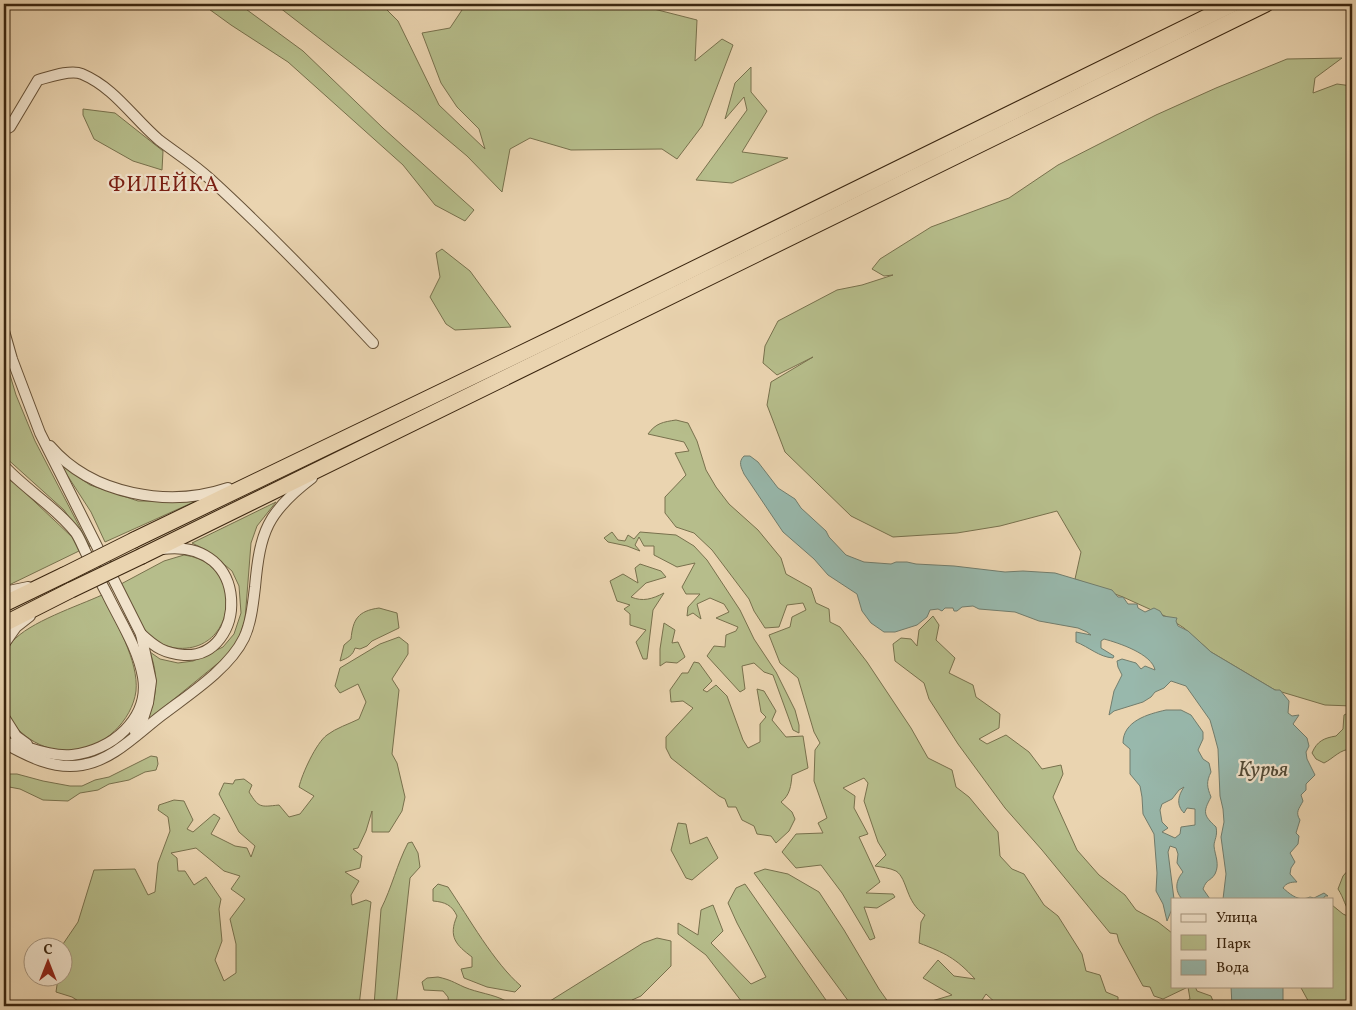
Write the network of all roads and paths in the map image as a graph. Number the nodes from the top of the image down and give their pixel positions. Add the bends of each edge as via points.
1 (1233, 4) edge
2 (1266, 4) edge
3 (4, 130) edge
4 (4, 330) edge
5 (373, 343) dead end
6 (40, 433) junction
7 (343, 456) junction
8 (6, 470) edge
9 (279, 470) junction
10 (146, 553) junction
11 (44, 584) junction
12 (4, 592) edge
13 (52, 599) junction
14 (4, 604) edge
15 (4, 624) edge
16 (141, 634) junction
17 (4, 644) edge
18 (4, 717) edge
19 (4, 742) edge
20 (127, 743) junction
21 (52, 754) junction

1 - 9 highway
2 - 7 highway
3 - 5 street via 10,127 38,80 80,73 99,83 118,97 158,139 209,177 294,258
4 - 6 street
6 - 9 street via 73,467 108,486 136,494 189,497 214,493
6 - 16 street
7 - 10 highway
7 - 20 street via 299,488 280,506 266,526 257,563 250,619 234,654 197,690
8 - 21 street via 59,515 76,534 137,656 143,679 140,710 128,727 108,743 91,750 71,755
9 - 11 highway, bridge
10 - 13 highway, bridge
10 - 16 street via 177,549 210,559 228,581 232,603 221,637 201,653 169,654 154,647
11 - 12 street
11 - 14 highway
13 - 15 highway
13 - 17 street via 16,627
16 - 20 street via 150,681 148,703 142,722
18 - 21 street via 16,736
19 - 20 street via 58,766 82,765 104,758
19 - 21 street

